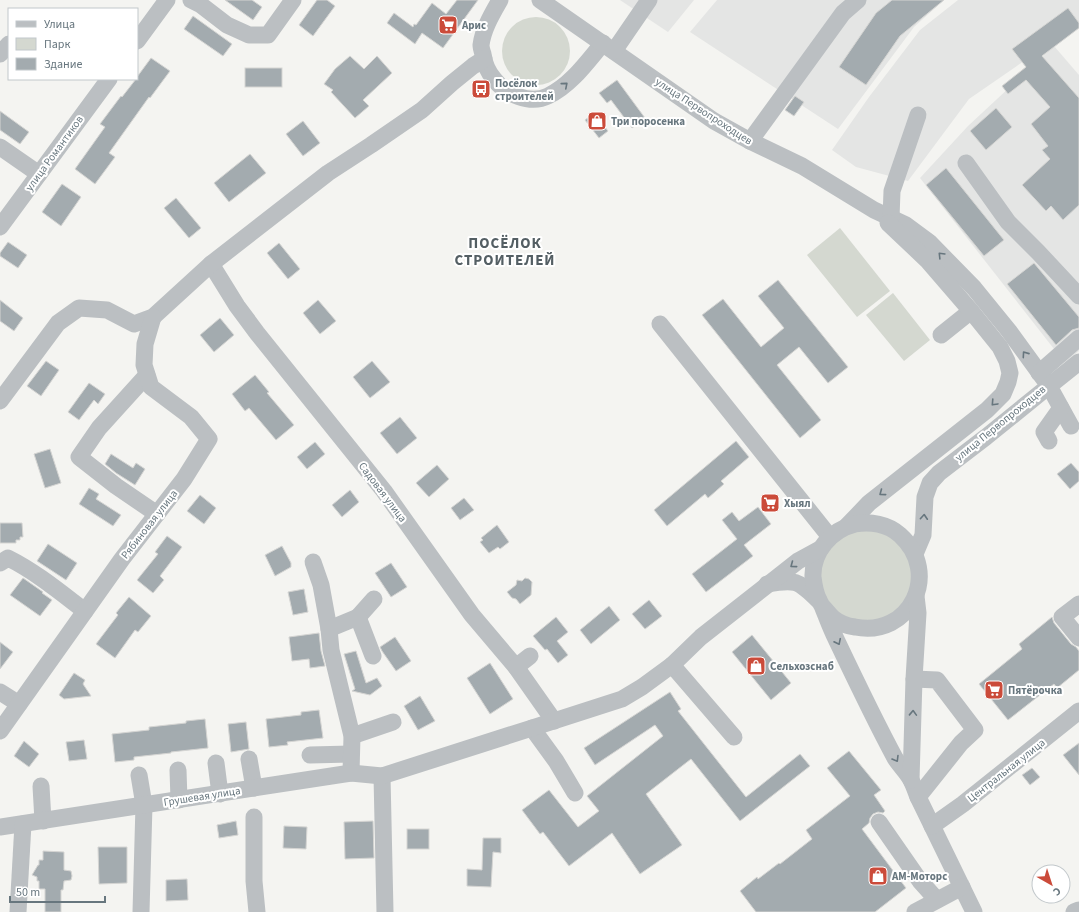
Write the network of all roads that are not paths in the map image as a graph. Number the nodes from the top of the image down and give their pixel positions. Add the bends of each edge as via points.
1 (167, 0) edge
2 (191, 0) edge
3 (293, 0) edge
4 (500, 0) edge
5 (540, 0) edge
6 (649, 0) edge
7 (858, 0) edge
8 (138, 40) edge
9 (8, 45) edge
10 (608, 47) junction
11 (0, 54) edge
12 (484, 59) junction
13 (106, 80) edge
14 (918, 114) dead end
15 (750, 141) junction
16 (0, 147) edge
17 (966, 163) dead end
18 (39, 174) junction
19 (874, 210) junction
20 (891, 218) junction
21 (0, 227) edge
22 (211, 264) junction
23 (1079, 296) edge
24 (971, 310) junction
25 (152, 317) junction
26 (660, 324) dead end
27 (941, 335) dead end
28 (1079, 338) edge
29 (1079, 362) edge
30 (147, 375) junction
31 (1044, 380) junction
32 (0, 401) edge
33 (1061, 408) junction
34 (1071, 426) dead end
35 (1049, 441) dead end
36 (157, 514) junction
37 (847, 526) junction
38 (825, 543) junction
39 (915, 554) junction
40 (313, 562) dead end
41 (0, 563) edge
42 (767, 584) junction
43 (916, 596) junction
44 (374, 599) dead end
45 (821, 603) junction
46 (1079, 604) edge
47 (85, 611) junction
48 (358, 617) junction
49 (329, 629) junction
50 (1079, 638) edge
51 (374, 656) dead end
52 (530, 656) dead end
53 (672, 665) junction
54 (516, 668) junction
55 (914, 679) junction
56 (0, 692) edge
57 (19, 704) junction
58 (1079, 712) edge
59 (554, 721) junction
60 (393, 722) dead end
61 (532, 728) junction
62 (0, 730) edge
63 (352, 736) junction
64 (734, 737) dead end
65 (351, 754) junction
66 (310, 755) dead end
67 (249, 759) dead end
68 (216, 763) dead end
69 (178, 770) dead end
70 (351, 773) junction
71 (139, 775) dead end
72 (382, 776) junction
73 (911, 780) junction
74 (40, 786) dead end
75 (254, 788) junction
76 (575, 793) dead end
77 (220, 794) junction
78 (918, 797) junction
79 (179, 800) junction
80 (144, 805) junction
81 (254, 817) dead end
82 (43, 820) junction
83 (879, 822) dead end
84 (23, 824) junction
85 (932, 826) junction
86 (0, 827) edge
87 (962, 887) junction
88 (936, 900) junction
89 (18, 908) edge
90 (141, 909) edge
91 (1079, 910) edge
92 (257, 912) edge
93 (385, 912) edge
94 (915, 912) edge
95 (974, 912) edge
96 (1074, 912) edge

1 - 8 street
2 - 3 street via 227,25 249,35 268,35
4 - 12 street via 485,29 481,46
5 - 10 street, улица Первопроходцев
6 - 10 street
7 - 15 street via 843,13
9 - 11 street
12 -> 10 street via 494,79 506,90 519,98 532,99 547,97 560,89
10 - 15 street, улица Первопроходцев via 714,121
12 - 22 street via 422,110 328,173
13 - 18 street, улица Романтиков
14 - 20 street via 892,191
15 - 19 street, улица Первопроходцев via 802,166
16 - 18 street
17 - 23 street via 1008,222
18 - 21 street, улица Романтиков
19 - 20 street, улица Первопроходцев
19 - 24 street, улица Первопроходцев via 927,260
31 -> 20 street, улица Первопроходцев via 974,288 929,242 906,225
22 - 25 street
22 - 54 street, Садовая улица via 257,333 384,491 472,615
24 - 27 street
24 -> 37 street, улица Первопроходцев via 1000,347 1007,361 1010,373 1003,394 988,410 869,503
25 - 30 street, Рябиновая улица via 145,344 144,365
25 - 32 street via 134,324 107,310 79,308 58,323
26 - 38 street
28 - 31 street
29 - 31 street
30 - 36 street, Рябиновая улица via 151,387 191,417 209,439 184,479
30 - 36 street via 99,428 79,457
31 - 33 street
39 -> 31 street, улица Первопроходцев via 923,535 925,497 930,483 939,473 986,437
33 - 34 street
33 - 35 street via 1044,432
36 - 47 street, Рябиновая улица
37 - 38 street, улица Первопроходцев
37 - 39 street, улица Первопроходцев via 874,523 887,527 899,533
38 -> 42 street
38 - 45 street, улица Первопроходцев via 815,561 813,574 814,588
39 - 43 street, улица Первопроходцев via 919,568
40 - 49 street via 321,585
41 - 47 street via 8,558 22,565
42 - 45 street via 785,581 798,583 807,588
42 - 53 street via 701,637
43 - 45 street, улица Первопроходцев via 908,610 895,621 880,628 848,626 834,618
43 - 55 street, улица Первопроходцев via 918,613
44 - 48 street
45 -> 73 street, улица Первопроходцев via 828,623 896,760
46 - 50 street via 1062,617
47 - 57 street, Рябиновая улица
48 - 49 street
48 - 51 street
49 - 63 street via 331,650
52 - 54 street
53 - 59 street via 622,699
53 - 64 street
54 - 59 street, Садовая улица
73 -> 55 street, улица Первопроходцев
55 - 78 street via 937,680 975,730 961,743
56 - 57 street
57 - 62 street, Рябиновая улица
58 - 85 street, Центральная улица
59 - 61 street
60 - 63 street
61 - 72 street
61 - 76 street
63 - 65 street
65 - 66 street
65 - 70 street
67 - 75 street, Грушевая улица
68 - 77 street
69 - 79 street
70 - 72 street
70 - 75 street
71 - 80 street
72 - 93 street
73 - 78 street, улица Первопроходцев
74 - 82 street
75 - 77 street, Грушевая улица
77 - 79 street, Грушевая улица
78 - 85 street, улица Первопроходцев
79 - 80 street, Грушевая улица
80 - 82 street, Грушевая улица
80 - 90 street
81 - 92 street via 254,881
82 - 84 street, Грушевая улица
83 - 88 street
84 - 86 street, Грушевая улица
84 - 89 street
85 - 87 street, улица Первопроходцев
87 - 88 street
87 - 95 street, улица Первопроходцев
88 - 94 street
91 - 96 street

